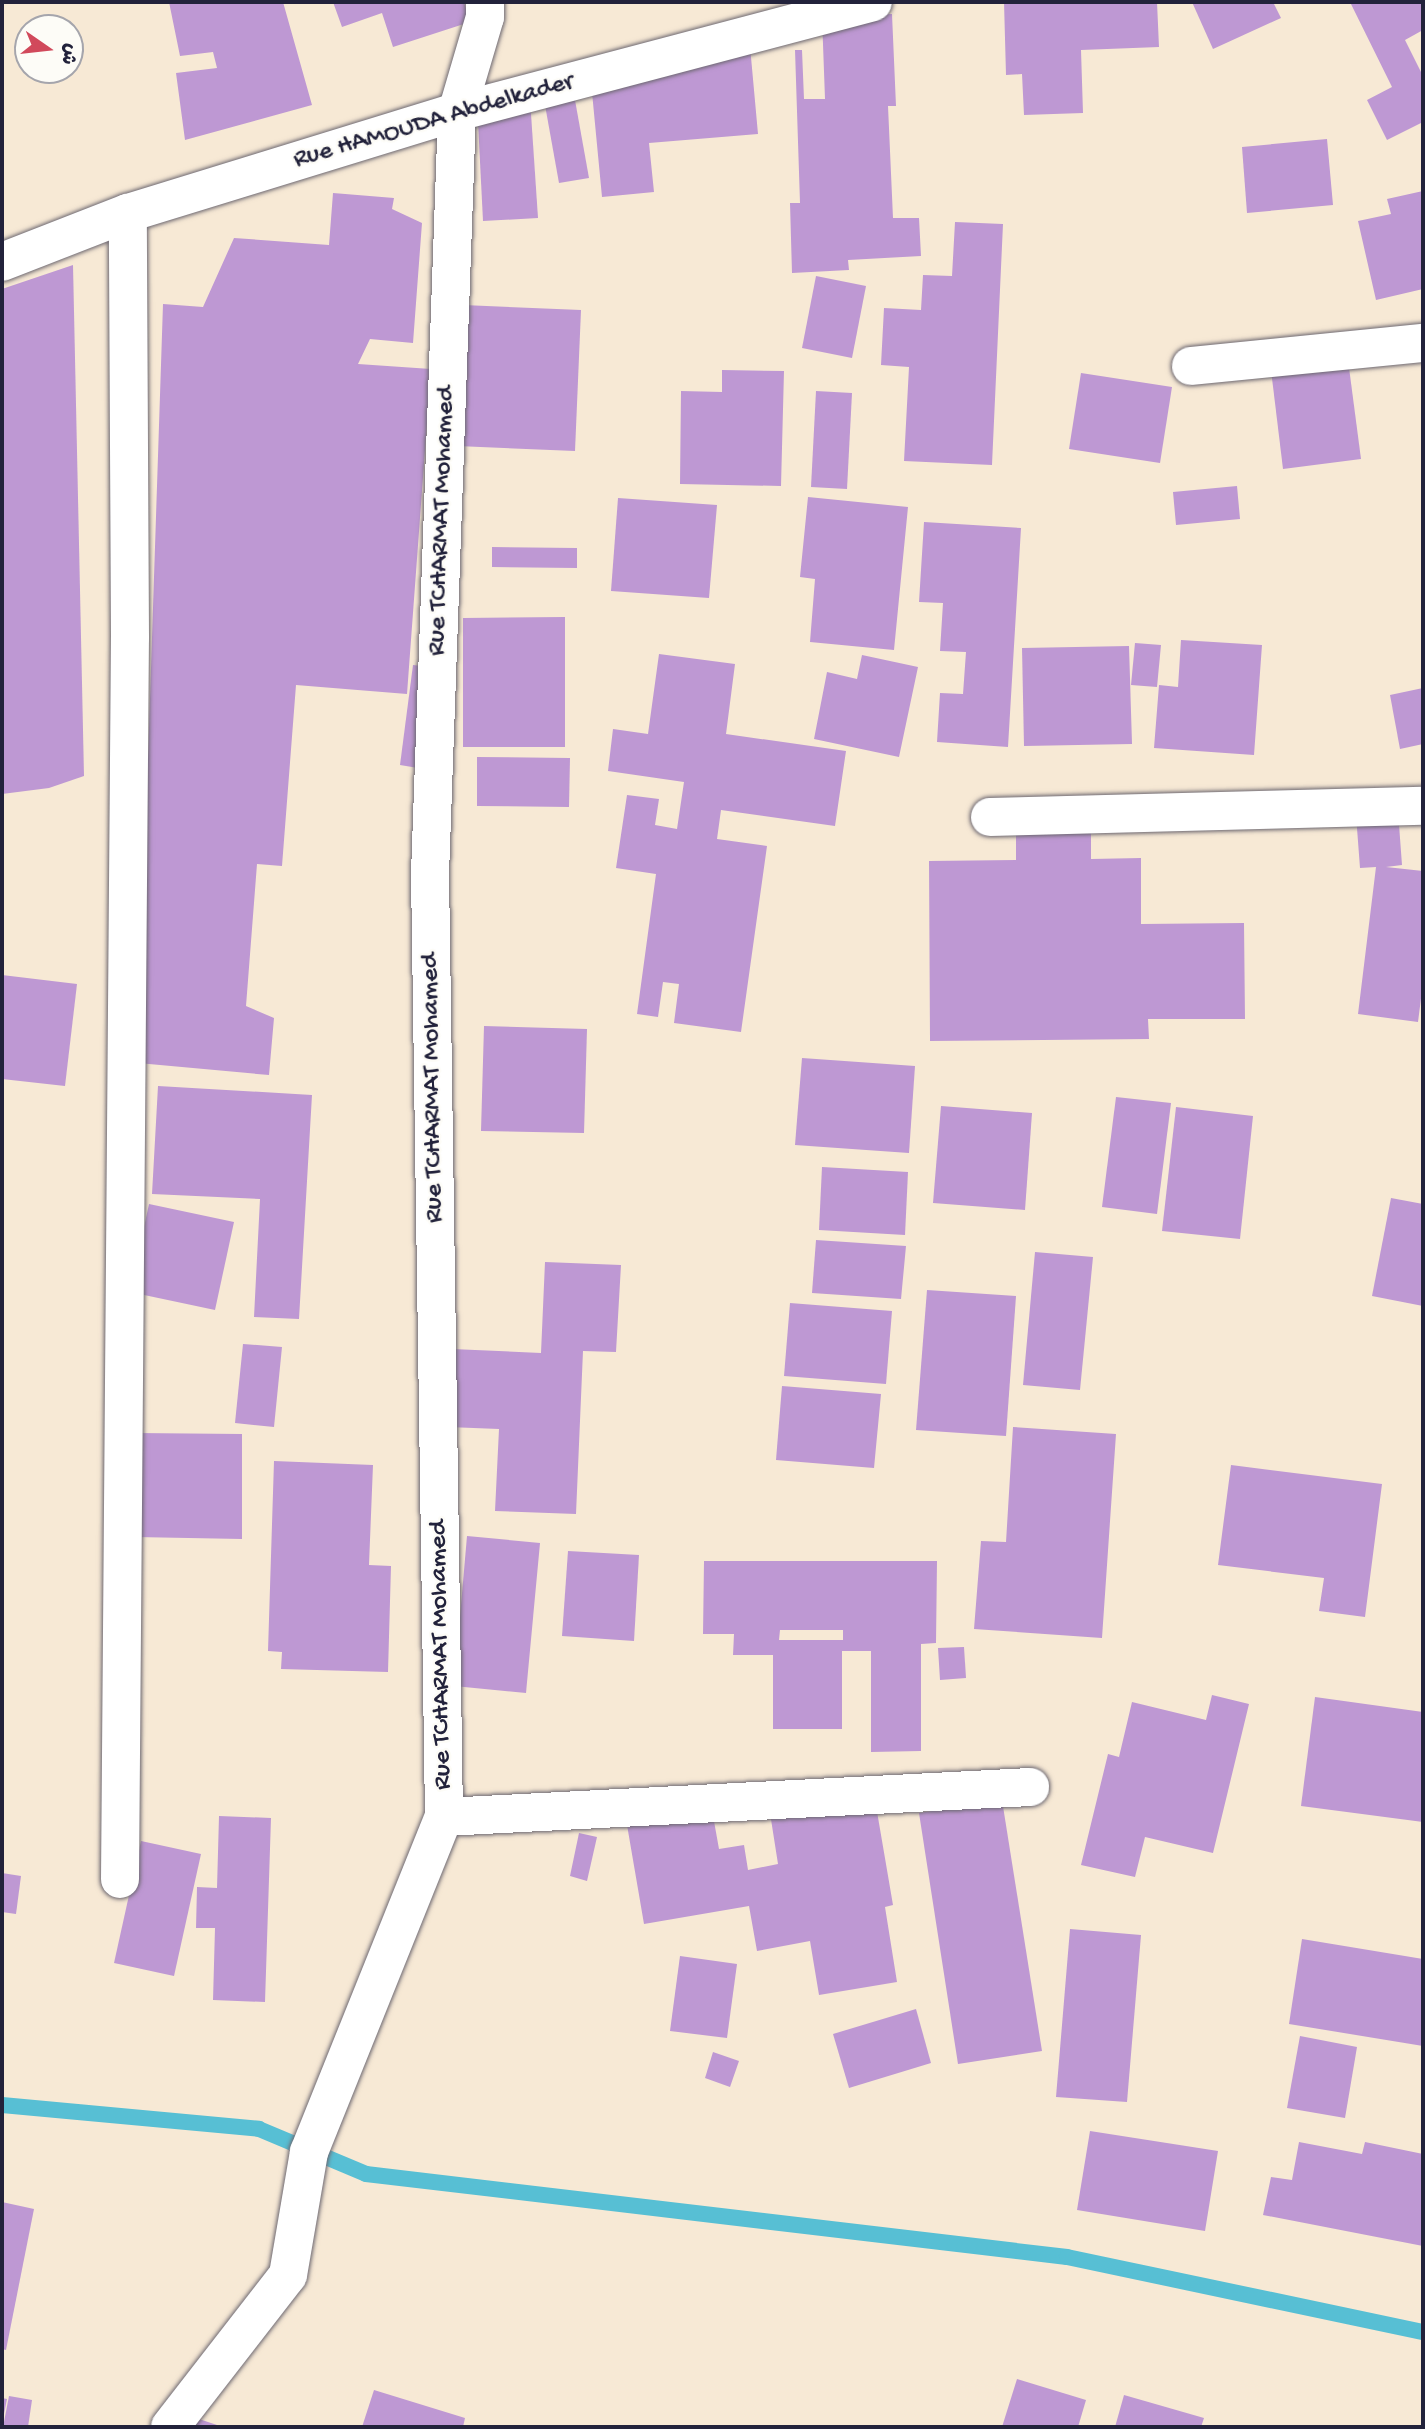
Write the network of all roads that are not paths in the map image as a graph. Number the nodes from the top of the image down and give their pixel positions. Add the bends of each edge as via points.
1 (485, 2) edge
2 (873, 2) edge
3 (754, 18) edge
4 (457, 112) junction
5 (128, 213) junction
6 (2, 262) edge
7 (1423, 343) edge
8 (1191, 366) dead end
9 (1423, 806) edge
10 (990, 817) dead end
11 (1030, 1787) dead end
12 (444, 1817) junction
13 (120, 1879) dead end
14 (170, 2427) edge

1 - 4 street, Rue TCHARMAT Mohamed via 485,17
2 - 3 street, Rue HAMOUDA Abdelkader
3 - 4 street, Rue HAMOUDA Abdelkader
4 - 5 street, Rue HAMOUDA Abdelkader
4 - 12 street, Rue TCHARMAT Mohamed via 430,874
5 - 6 street, Rue HAMOUDA Abdelkader
5 - 13 street via 130,650
7 - 8 street
9 - 10 street
11 - 12 street
12 - 14 street, Rue TCHARMAT Mohamed via 309,2152 288,2275

